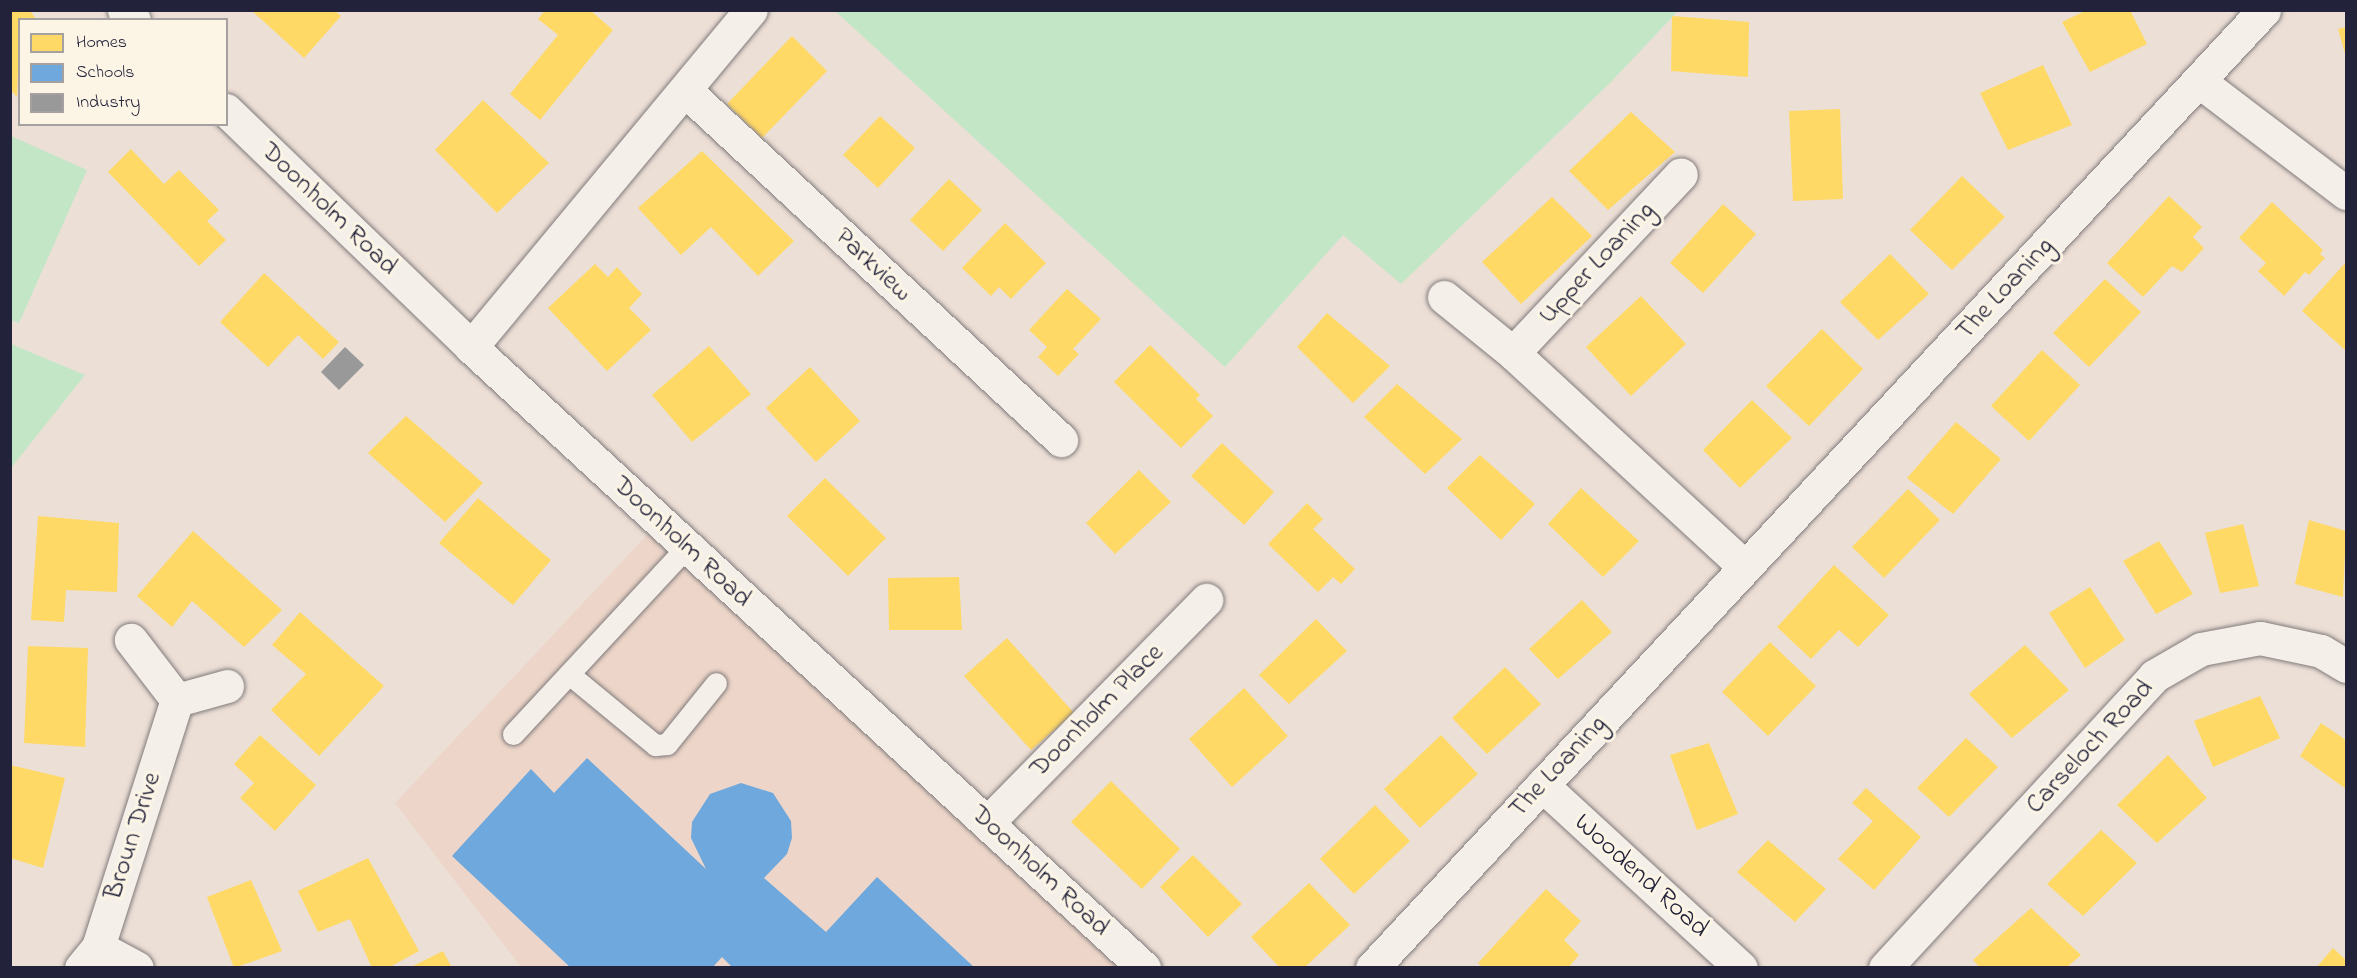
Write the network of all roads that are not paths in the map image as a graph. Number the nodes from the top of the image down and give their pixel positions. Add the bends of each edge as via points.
1 (751, 10) edge
2 (2264, 10) edge
3 (2199, 81) junction
4 (685, 90) junction
5 (228, 112) edge
6 (1681, 174) dead end
7 (2346, 194) edge
8 (1444, 297) dead end
9 (471, 347) junction
10 (1513, 353) junction
11 (1061, 440) dead end
12 (687, 547) junction
13 (1745, 567) junction
14 (1206, 600) dead end
15 (131, 640) dead end
16 (2346, 666) edge
17 (569, 674) junction
18 (716, 684) dead end
19 (227, 686) dead end
20 (177, 700) junction
21 (513, 734) dead end
22 (1542, 785) junction
23 (987, 823) junction
24 (89, 957) edge
25 (137, 968) edge
26 (1144, 968) edge
27 (1372, 968) edge
28 (1741, 968) edge
29 (1885, 968) edge

1 - 4 street
2 - 3 street, The Loaning
3 - 7 street
3 - 13 street, The Loaning
4 - 9 street
4 - 11 street, Parkview
5 - 9 street, Doonholm Road
6 - 10 street, Upper Loaning
8 - 10 street
9 - 12 street, Doonholm Road
10 - 13 street
12 - 17 lane
12 - 23 street, Doonholm Road
13 - 22 street, The Loaning
14 - 23 street, Doonholm Place
15 - 20 street
16 - 29 street, Carseloch Road via 2321,651 2260,638 2201,649 2154,676
17 - 18 lane via 655,745 666,744
17 - 21 lane
19 - 20 street
20 - 24 street, Broun Drive
22 - 27 street, The Loaning
22 - 28 street, Woodend Road
23 - 26 street, Doonholm Road
24 - 25 street

